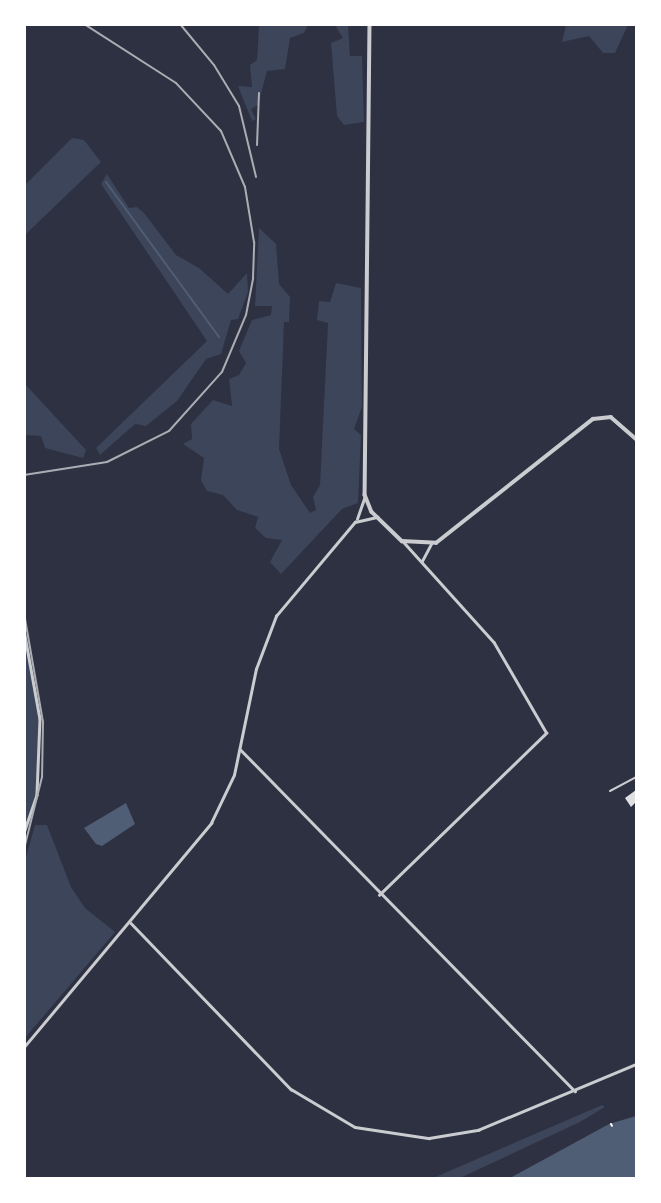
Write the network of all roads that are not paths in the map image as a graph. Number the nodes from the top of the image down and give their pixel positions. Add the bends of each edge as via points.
1 (370, 24) edge
2 (636, 439) edge
3 (365, 495) junction
4 (377, 517) junction
5 (355, 522) junction
6 (402, 541) junction
7 (431, 544) junction
8 (422, 561) junction
9 (24, 630) edge
10 (240, 749) junction
11 (636, 777) edge
12 (610, 791) dead end
13 (24, 833) edge
14 (379, 895) junction
15 (130, 922) junction
16 (24, 1047) edge
17 (636, 1065) edge
18 (575, 1091) junction

1 - 3 street
2 - 7 street via 611,417 593,419 446,538
3 - 4 street
3 - 5 street
4 - 5 street
4 - 6 street
5 - 10 street via 294,591 271,625
6 - 7 street
6 - 8 street
7 - 8 street
8 - 14 street via 494,643 546,733
9 - 13 street via 40,719 37,795
10 - 14 street
10 - 15 street via 215,817
11 - 12 lane
14 - 18 street
15 - 16 street
15 - 18 street via 291,1089 355,1127 412,1138 456,1135
17 - 18 street

